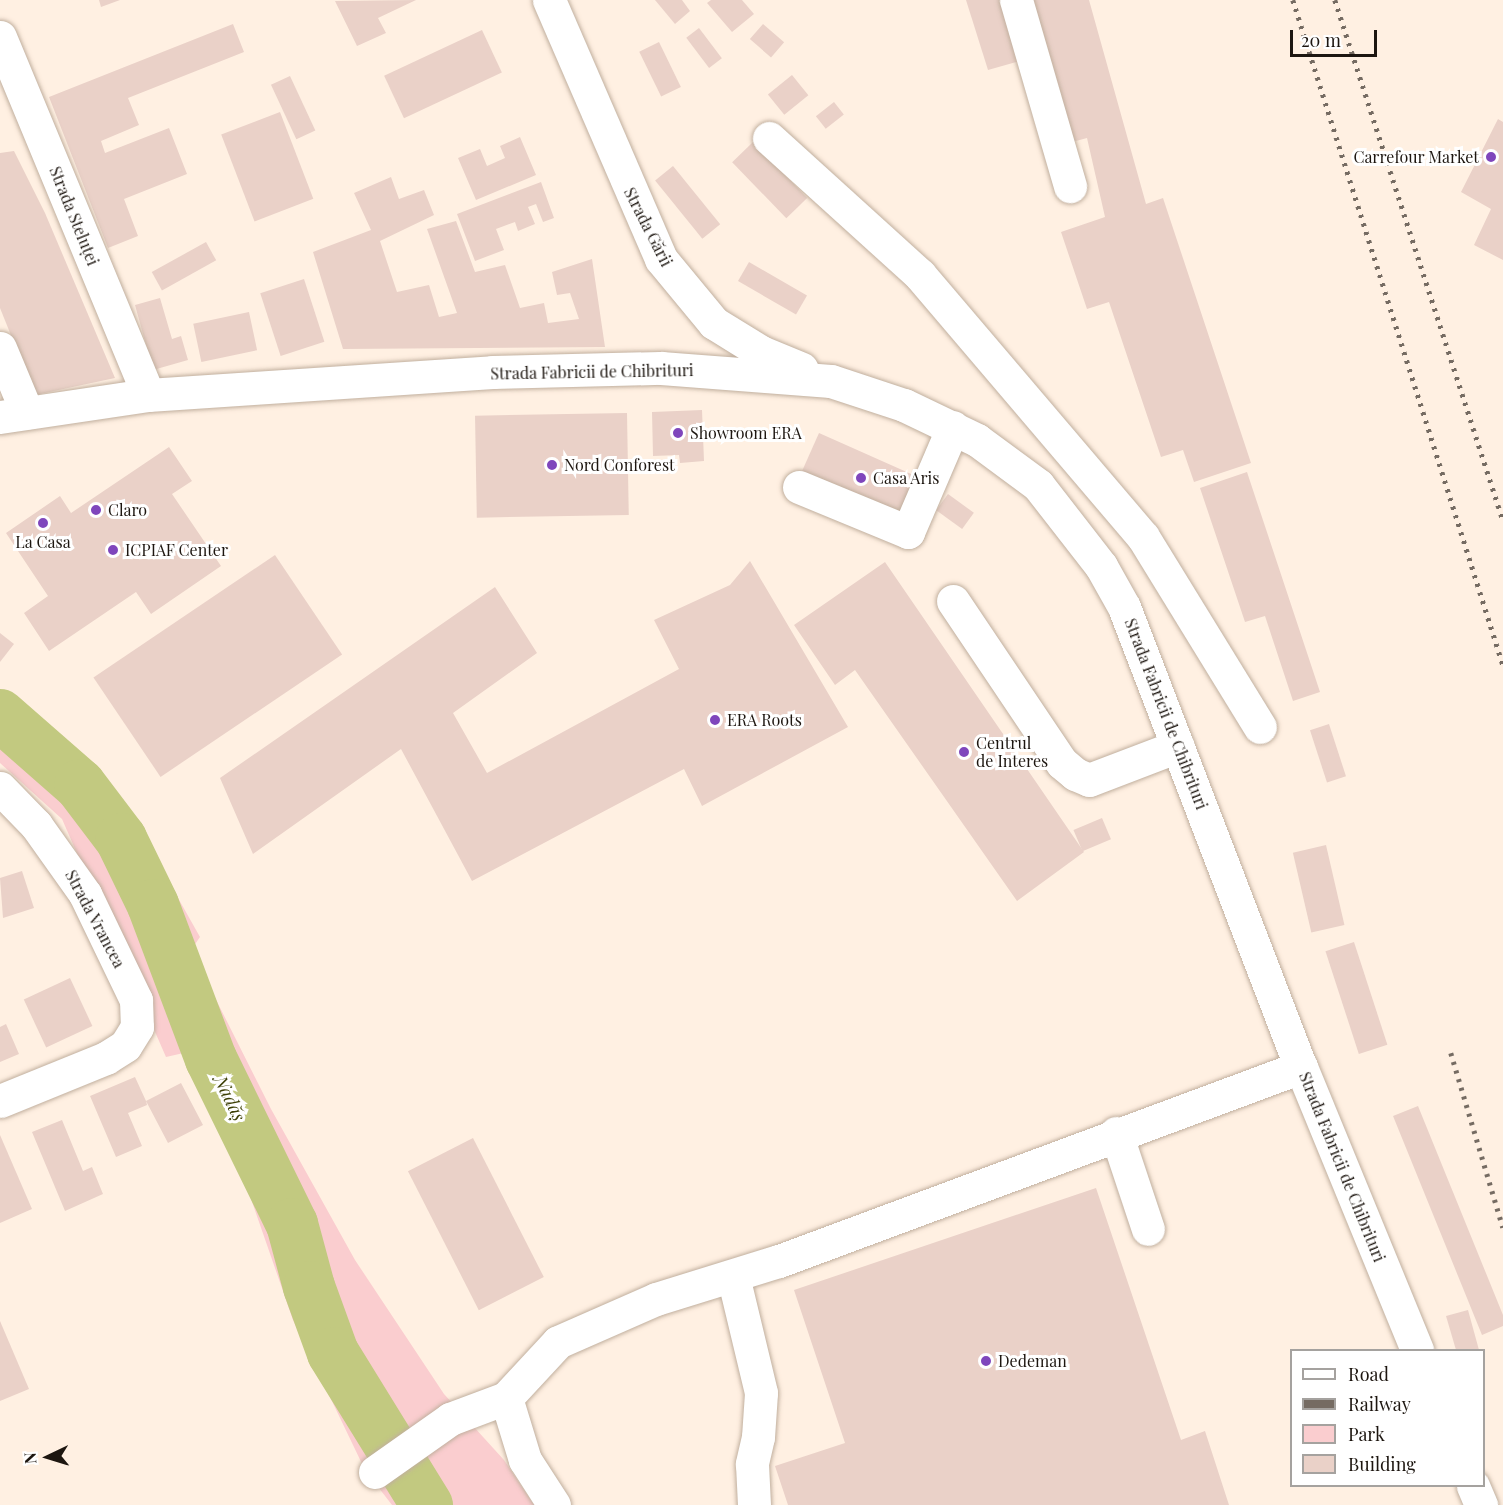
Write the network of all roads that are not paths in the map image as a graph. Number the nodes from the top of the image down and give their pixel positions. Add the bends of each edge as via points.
1 (549, 0) edge
2 (1016, 0) edge
3 (0, 37) edge
4 (769, 138) dead end
5 (1070, 186) dead end
6 (0, 348) edge
7 (831, 381) junction
8 (148, 395) junction
9 (13, 415) edge
10 (953, 427) junction
11 (799, 487) dead end
12 (1143, 537) junction
13 (1101, 566) junction
14 (953, 601) dead end
15 (1260, 727) dead end
16 (1178, 746) junction
17 (0, 788) edge
18 (1301, 1067) junction
19 (0, 1101) edge
20 (1116, 1133) junction
21 (1148, 1229) dead end
22 (733, 1276) junction
23 (1417, 1349) edge
24 (506, 1398) junction
25 (375, 1472) dead end
26 (1474, 1487) edge
27 (554, 1505) edge
28 (754, 1505) edge
29 (1481, 1505) edge

1 - 7 street, Strada Gării via 636,207 661,259 689,297 733,337
2 - 5 street
3 - 8 street, Strada Steluței
4 - 12 street via 920,275
6 - 9 street
7 - 8 street, Strada Fabricii de Chibrituri via 650,369 492,372
7 - 10 street, Strada Fabricii de Chibrituri via 904,405
8 - 9 street, Strada Fabricii de Chibrituri
10 - 11 street via 908,532
10 - 13 street, Strada Fabricii de Chibrituri via 1038,485
12 - 13 street
12 - 15 street
13 - 16 street, Strada Fabricii de Chibrituri via 1125,607
14 - 16 street via 1062,763 1075,774 1089,780
16 - 18 street, Strada Fabricii de Chibrituri
17 - 19 street, Strada Vrancea via 36,825 85,894 136,1000 137,1027 125,1046 106,1058
18 - 20 street
18 - 23 street, Strada Fabricii de Chibrituri
20 - 21 street
20 - 22 street via 980,1189
22 - 24 street via 656,1299 558,1342
22 - 28 street via 761,1393 752,1464
24 - 25 street via 450,1419
24 - 27 street via 525,1460
26 - 29 street

